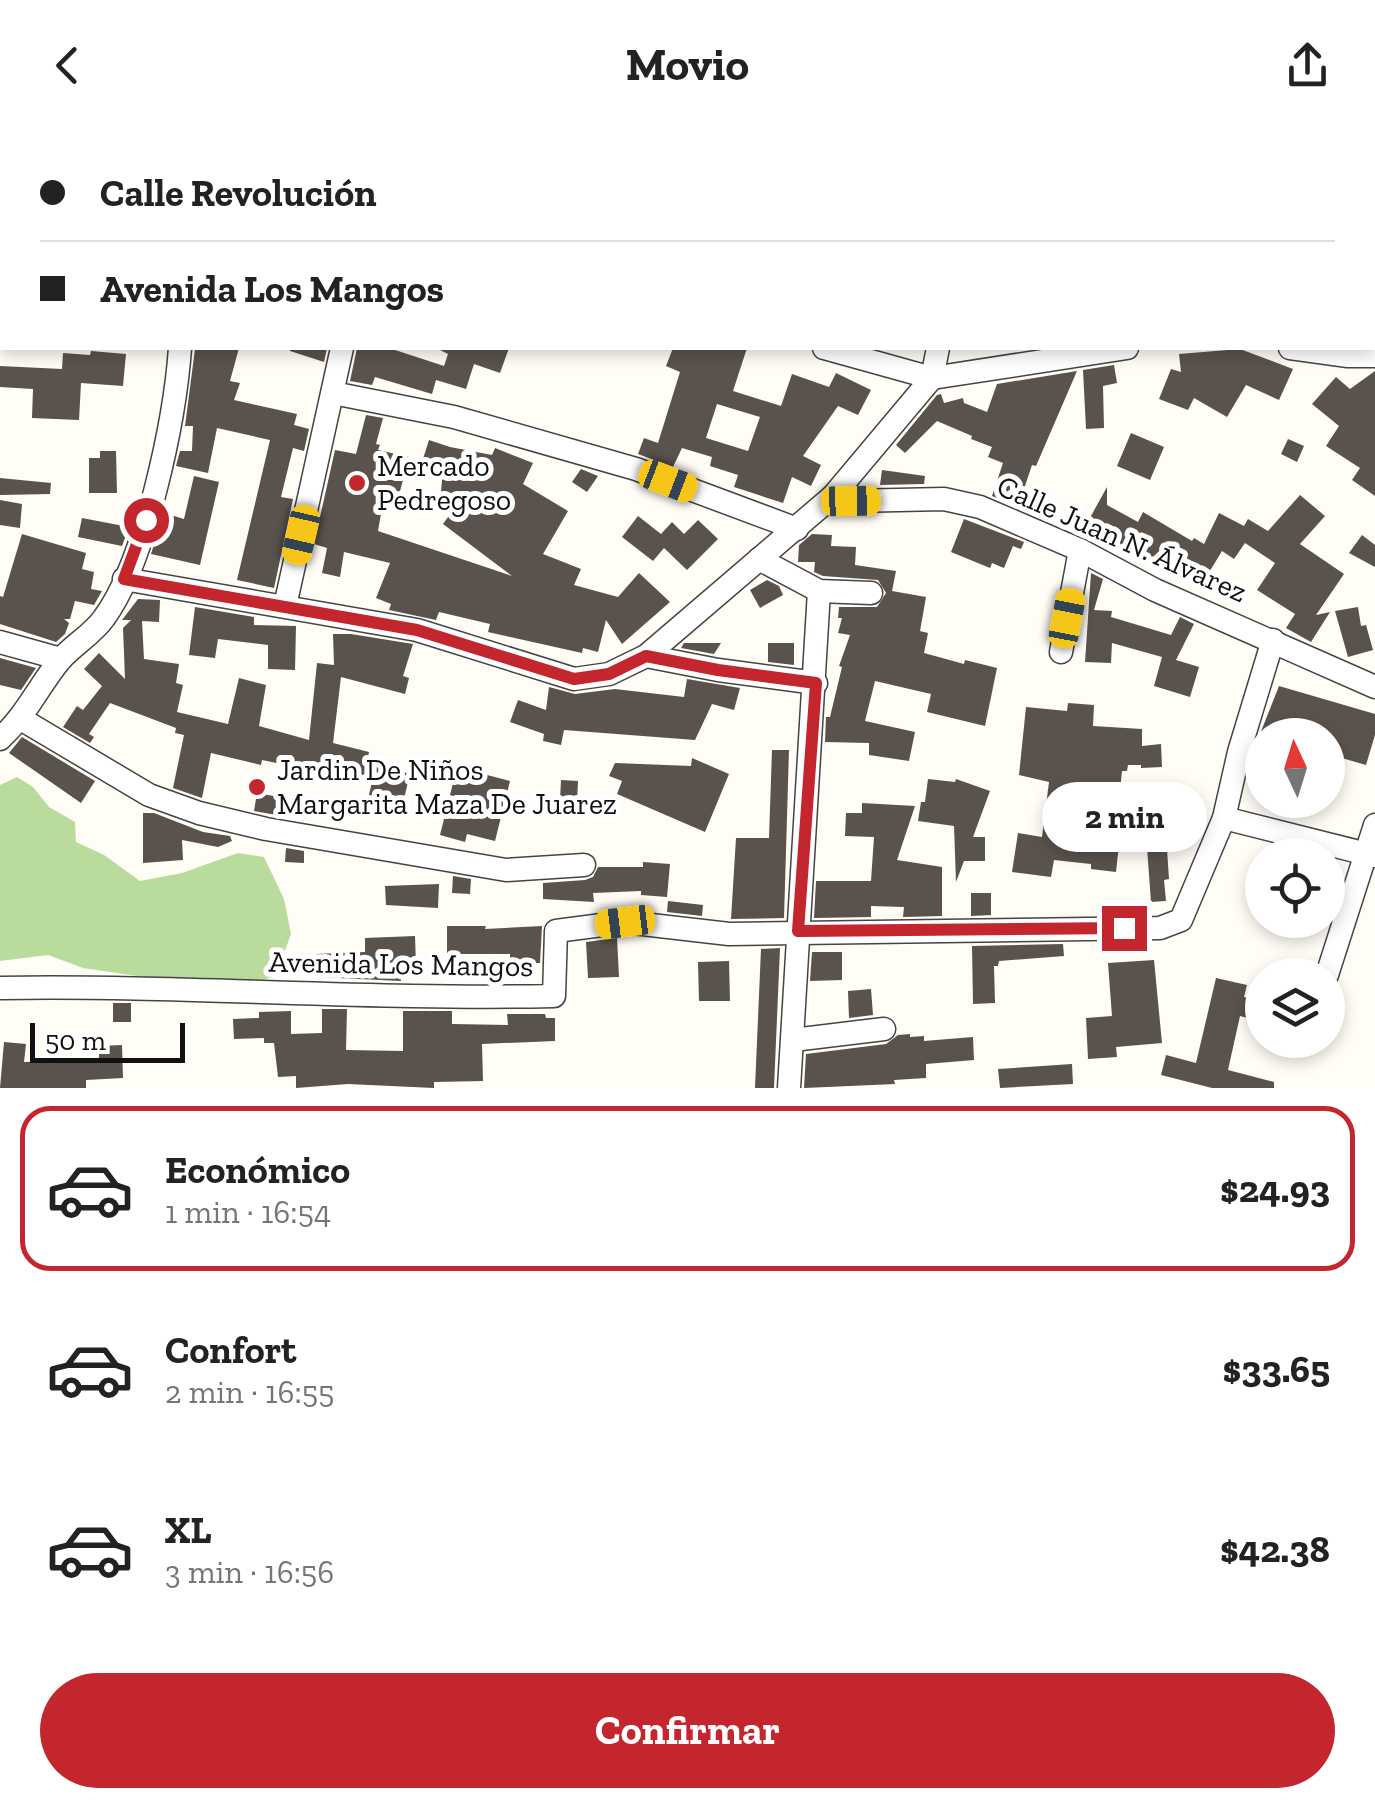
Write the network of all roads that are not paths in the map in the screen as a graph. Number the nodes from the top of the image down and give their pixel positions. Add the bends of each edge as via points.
1 (180, 350) edge
2 (342, 350) edge
3 (831, 350) edge
4 (938, 350) edge
5 (1115, 350) edge
6 (1304, 350) edge
7 (1375, 356) edge
8 (932, 378) junction
9 (333, 393) junction
10 (832, 496) junction
11 (797, 529) junction
12 (1080, 550) junction
13 (758, 558) junction
14 (124, 579) junction
15 (819, 591) junction
16 (871, 593) dead end
17 (285, 606) junction
18 (1273, 640) junction
19 (0, 642) edge
20 (1061, 652) dead end
21 (646, 656) junction
22 (61, 659) junction
23 (816, 683) junction
24 (1375, 687) edge
25 (21, 719) junction
26 (0, 739) edge
27 (1224, 818) junction
28 (1375, 824) edge
29 (1370, 855) edge
30 (584, 865) dead end
31 (798, 931) junction
32 (1332, 958) edge
33 (0, 988) edge
34 (884, 1029) dead end
35 (793, 1040) junction
36 (789, 1088) edge

1 - 14 street via 159,474
2 - 9 street
3 - 8 street
4 - 8 street
5 - 8 street
6 - 7 street
8 - 10 street
9 - 11 street via 454,417 636,469
9 - 17 street
10 - 11 street
10 - 12 street, Calle Juan N. Álvarez via 944,499 980,507
11 - 13 street
12 - 18 street, Calle Juan N. Álvarez
12 - 20 street
13 - 15 street
13 - 21 street
14 - 17 street
14 - 22 street via 104,619
15 - 16 street
15 - 23 street
17 - 21 street via 417,630 574,679 609,674
18 - 24 street, Calle Juan N. Álvarez
18 - 27 street, Avenida Los Mangos
19 - 22 street
21 - 23 street
22 - 25 street
23 - 31 street
25 - 26 street
25 - 30 street via 149,795 199,813 506,870
27 - 29 street
27 - 31 street, Avenida Los Mangos via 1182,920 1160,928
28 - 29 street
29 - 32 street
31 - 33 street, Avenida Los Mangos via 729,934 625,922 556,931 554,996
31 - 35 street
34 - 35 street
35 - 36 street

